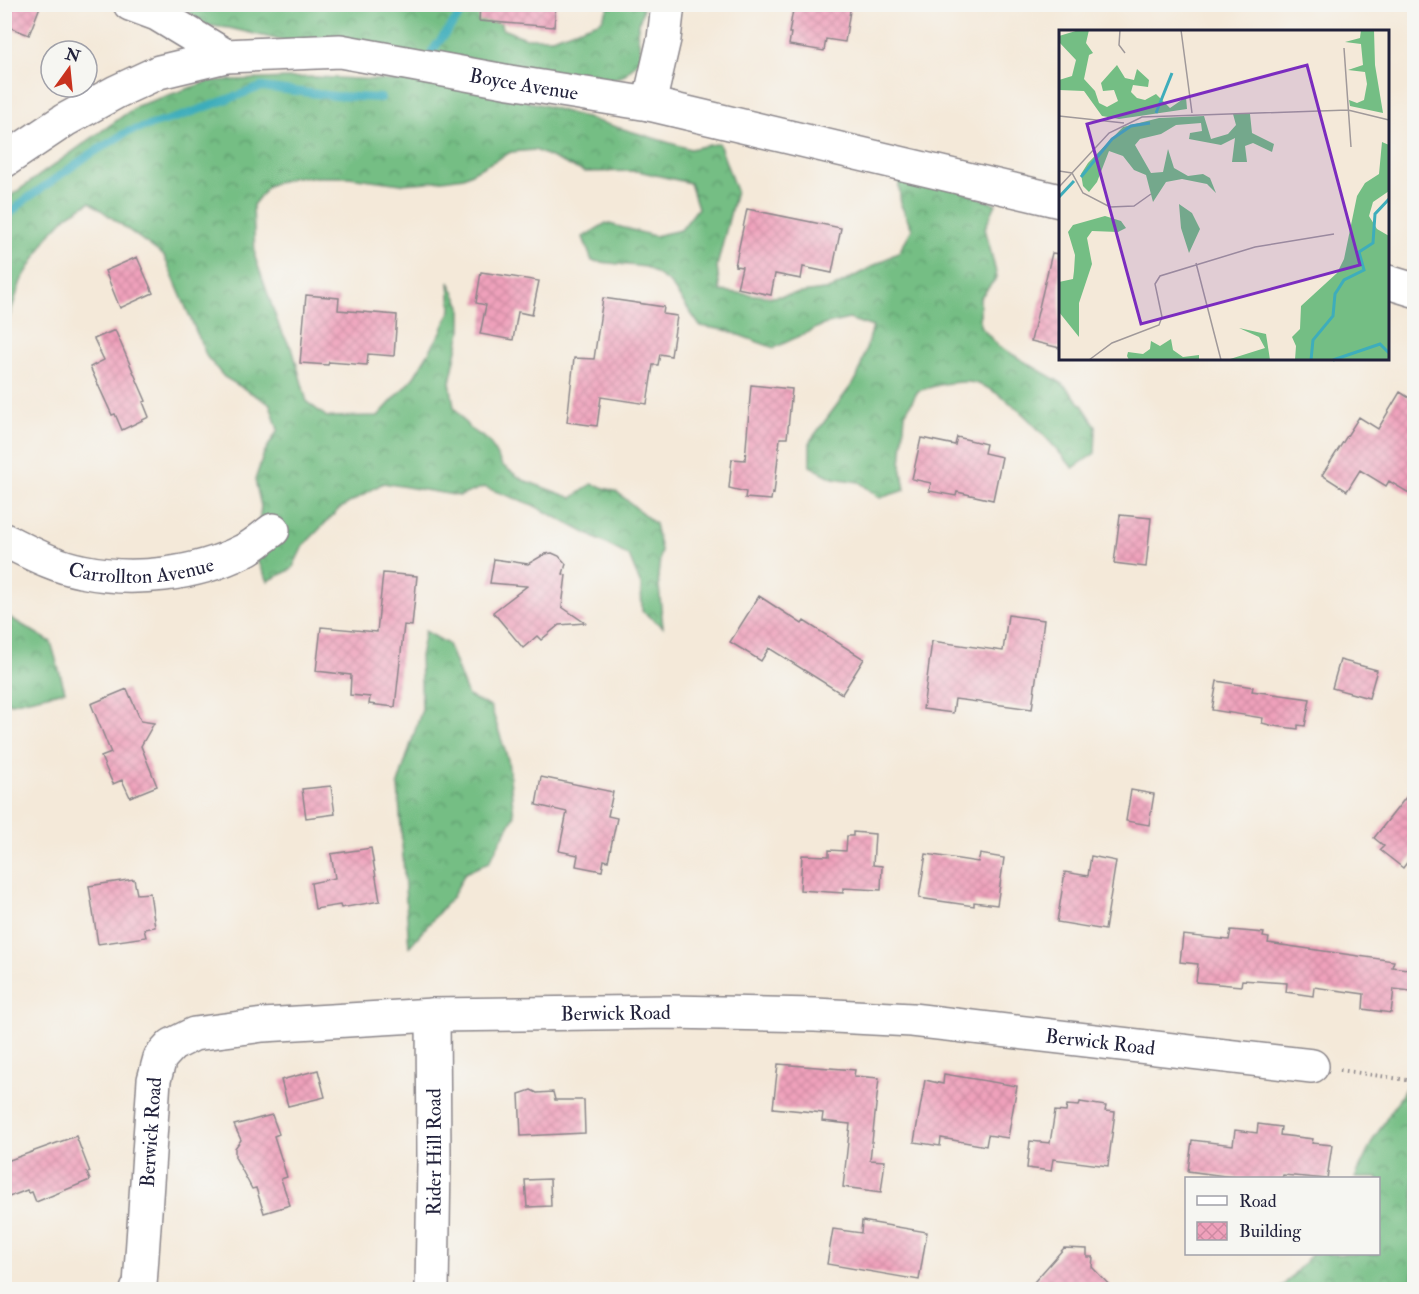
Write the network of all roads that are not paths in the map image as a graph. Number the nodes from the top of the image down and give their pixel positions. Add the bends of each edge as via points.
1 (130, 4) edge
2 (668, 4) edge
3 (226, 56) junction
4 (649, 104) junction
5 (4, 161) edge
6 (1059, 201) edge
7 (1389, 282) edge
8 (1414, 290) edge
9 (273, 530) dead end
10 (4, 540) edge
11 (433, 1015) junction
12 (1312, 1066) road end
13 (137, 1290) edge
14 (432, 1290) edge

1 - 3 street via 157,14
2 - 4 street
3 - 4 street, Boyce Avenue via 340,51
3 - 5 street, Boyce Avenue via 159,72 116,92
4 - 6 street, Boyce Avenue
7 - 8 street
9 - 10 street, Carrollton Avenue via 245,550 211,565 150,575 81,571
11 - 12 street, Berwick Road via 670,1012 912,1020
11 - 13 street, Berwick Road via 263,1025 194,1034 172,1045 160,1058 154,1080
11 - 14 street, Rider Hill Road

